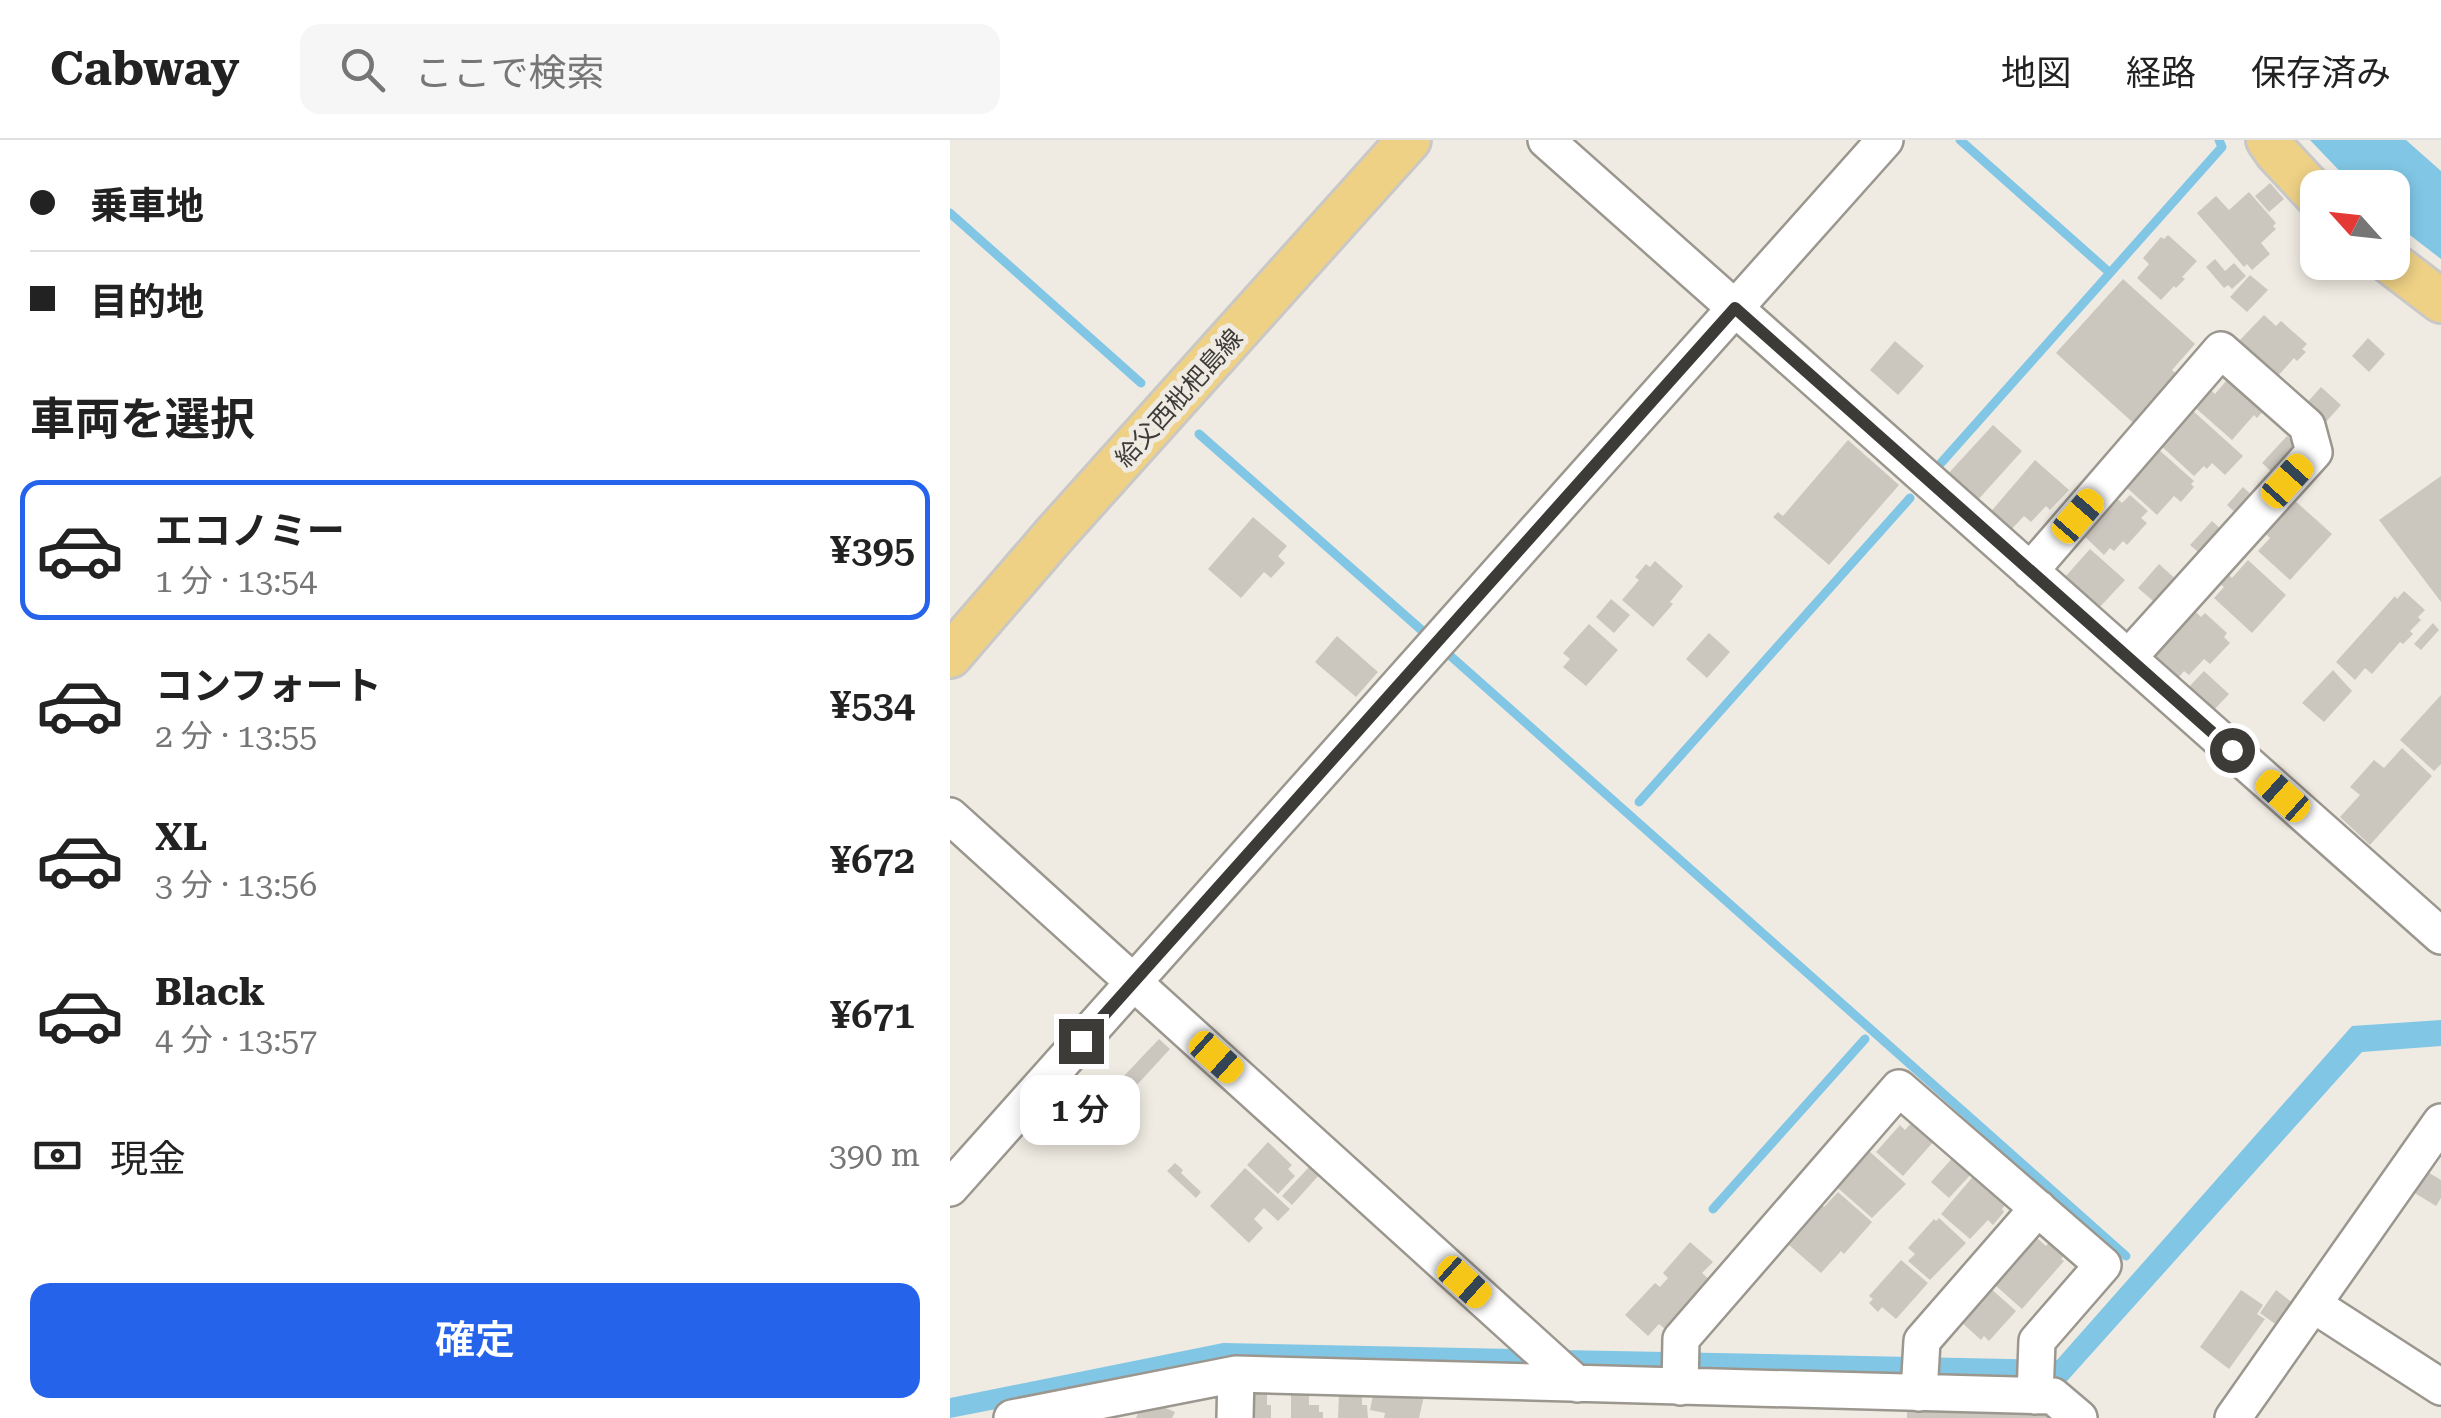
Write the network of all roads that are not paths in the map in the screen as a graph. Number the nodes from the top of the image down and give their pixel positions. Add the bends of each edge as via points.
1 (1409, 140) edge
2 (1546, 140) edge
3 (1885, 140) edge
4 (2268, 140) edge
5 (2300, 178) edge
6 (2410, 277) edge
7 (2441, 301) edge
8 (1735, 308) junction
9 (2030, 571) junction
10 (950, 656) edge
11 (2128, 658) junction
12 (950, 816) edge
13 (2441, 936) edge
14 (1134, 982) junction
15 (2441, 1122) edge
16 (950, 1188) edge
17 (2038, 1208) junction
18 (2314, 1305) junction
19 (1680, 1370) junction
20 (1236, 1374) junction
21 (2036, 1379) junction
22 (1574, 1381) junction
23 (2441, 1386) edge
24 (1919, 1388) junction
25 (1012, 1418) edge
26 (1235, 1418) edge
27 (2079, 1418) edge
28 (2233, 1418) edge

1 - 10 main road, 給父西枇杷島線
2 - 8 street
3 - 8 street
4 - 5 main road
6 - 7 main road
8 - 9 street
8 - 14 street
9 - 11 street
9 - 11 street via 2221,350 2293,413 2307,426 2314,452
11 - 13 street
12 - 14 street
14 - 16 street
14 - 22 street
15 - 18 street
17 - 19 street via 1899,1088 1681,1339
17 - 21 street via 2104,1265 2037,1341
17 - 24 street via 1922,1341
18 - 23 street
18 - 28 street
19 - 22 street
19 - 24 street
20 - 22 street
20 - 25 street
20 - 26 street
21 - 24 street
21 - 27 street

